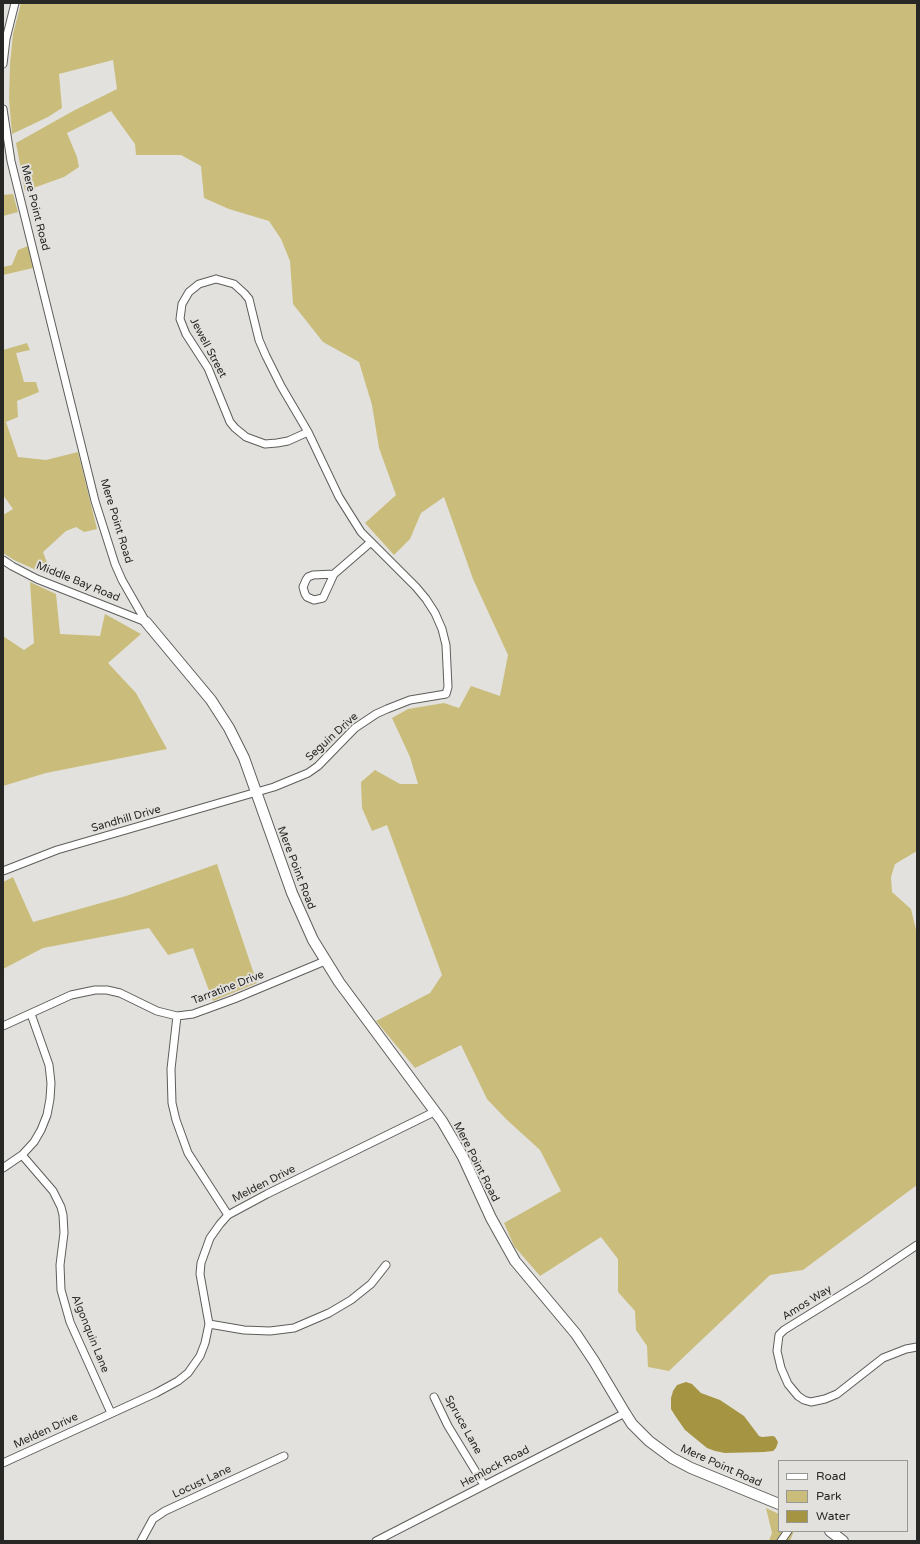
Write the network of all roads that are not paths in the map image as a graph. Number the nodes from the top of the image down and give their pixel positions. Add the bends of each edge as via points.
1 (15, 3) edge
2 (3, 64) edge
3 (3, 109) edge
4 (308, 432) junction
5 (371, 542) junction
6 (3, 560) edge
7 (334, 574) junction
8 (146, 622) junction
9 (446, 694) joint
10 (257, 793) junction
11 (3, 871) edge
12 (325, 960) junction
13 (31, 1014) junction
14 (177, 1016) junction
15 (3, 1026) edge
16 (434, 1112) junction
17 (22, 1155) junction
18 (3, 1168) edge
19 (228, 1214) junction
20 (917, 1245) edge
21 (386, 1265) dead end
22 (209, 1324) junction
23 (917, 1347) edge
24 (434, 1397) dead end
25 (111, 1413) junction
26 (625, 1413) junction
27 (284, 1456) dead end
28 (3, 1463) edge
29 (484, 1485) junction
30 (778, 1504) edge
31 (787, 1532) edge
32 (831, 1532) edge
33 (141, 1541) edge
34 (376, 1541) edge
35 (781, 1541) edge
36 (843, 1541) edge

1 - 2 street
3 - 8 street, Mere Point Road via 13,168 95,501 115,564
4 - 4 street, Jewell Street via 266,356 244,293 234,284 222,280 204,282 194,287 182,304 182,327 208,368 230,422 246,437 265,444 288,441
4 - 5 street, Jewell Street via 339,497
5 - 7 street
5 - 9 street, Jewell Street via 416,587 437,617 446,645
6 - 8 street, Middle Bay Road via 37,579
7 - 7 street via 323,598 314,600 305,594 304,587 308,578
8 - 10 street, Mere Point Road via 221,714 239,748
9 - 10 street, Seguin Drive via 410,700 387,708 355,728 328,757 308,773
10 - 11 street, Sandhill Drive via 57,850
10 - 12 street, Mere Point Road via 298,909
12 - 14 street, Tarratine Drive via 234,999 193,1014
12 - 16 street, Mere Point Road
13 - 14 street, Tarratine Drive via 71,995 107,990 120,993 157,1011
13 - 15 street, Tarratine Drive
13 - 17 street via 49,1065 52,1083 47,1115 41,1130
14 - 19 street via 170,1069 176,1120 188,1153
16 - 19 street, Melden Drive
16 - 26 street, Mere Point Road via 463,1157 496,1228 515,1261 576,1334
17 - 18 street
17 - 25 street, Algonquin Lane via 53,1191 63,1215 61,1290 70,1322
19 - 22 street, Melden Drive via 210,1238 201,1263 200,1274
20 - 23 street, Amos Way via 784,1330 779,1335 777,1351 788,1384 798,1396 811,1402 825,1400 837,1394 883,1358
21 - 22 street via 371,1284 351,1300 294,1328 250,1331
22 - 25 street, Melden Drive via 200,1356 188,1373 167,1388
24 - 29 street, Spruce Lane via 448,1426
25 - 28 street, Melden Drive
26 - 29 street, Hemlock Road
26 - 30 street, Mere Point Road via 649,1441 672,1458
27 - 33 street, Locust Lane via 165,1511 153,1519
29 - 34 street, Hemlock Road
31 - 35 street
32 - 36 street

